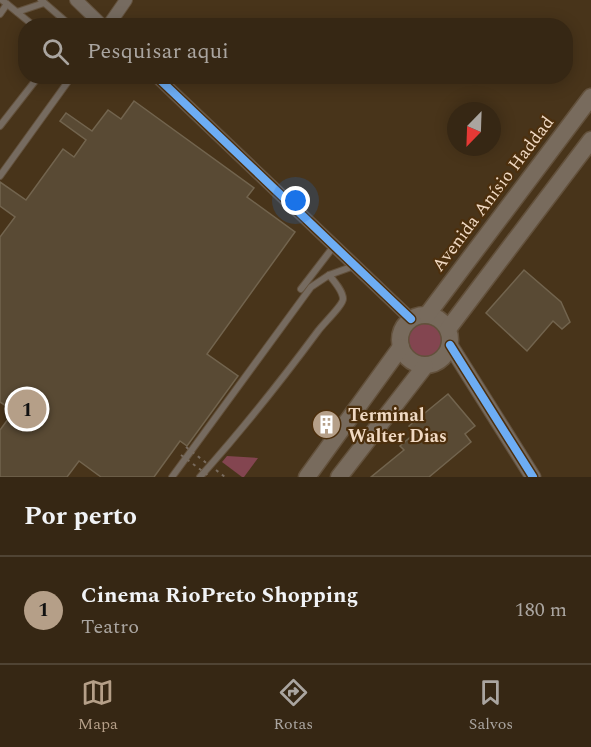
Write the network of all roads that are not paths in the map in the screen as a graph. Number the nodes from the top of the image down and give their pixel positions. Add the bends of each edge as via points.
1 (76, 0) edge
2 (126, 0) edge
3 (43, 1) edge
4 (5, 2) edge
5 (17, 12) junction
6 (0, 14) edge
7 (24, 18) edge
8 (62, 18) edge
9 (95, 18) edge
10 (114, 18) edge
11 (33, 84) edge
12 (66, 84) edge
13 (164, 84) edge
14 (591, 98) edge
15 (0, 126) edge
16 (591, 140) edge
17 (0, 176) edge
18 (334, 246) junction
19 (354, 266) junction
20 (329, 275) junction
21 (301, 289) dead end
22 (419, 317) junction
23 (401, 347) junction
24 (450, 347) junction
25 (425, 366) junction
26 (171, 477) edge
27 (200, 477) edge
28 (307, 477) edge
29 (339, 477) edge
30 (533, 477) edge

1 - 9 street
2 - 10 street
3 - 5 lane
3 - 8 lane
4 - 5 lane
4 - 6 lane
5 - 7 lane
11 - 15 lane
12 - 17 lane
13 - 18 street
14 - 22 main road, Avenida Anísio Haddad
16 - 24 main road
18 - 19 street
18 - 21 lane
19 - 20 lane
19 - 22 street
20 - 26 lane via 306,293
20 - 27 lane via 342,294 341,305
22 - 23 main road via 402,331
22 - 24 main road via 442,322
23 - 25 main road via 410,360
23 - 28 main road
24 - 25 main road via 433,364
24 - 30 street
25 - 29 main road

